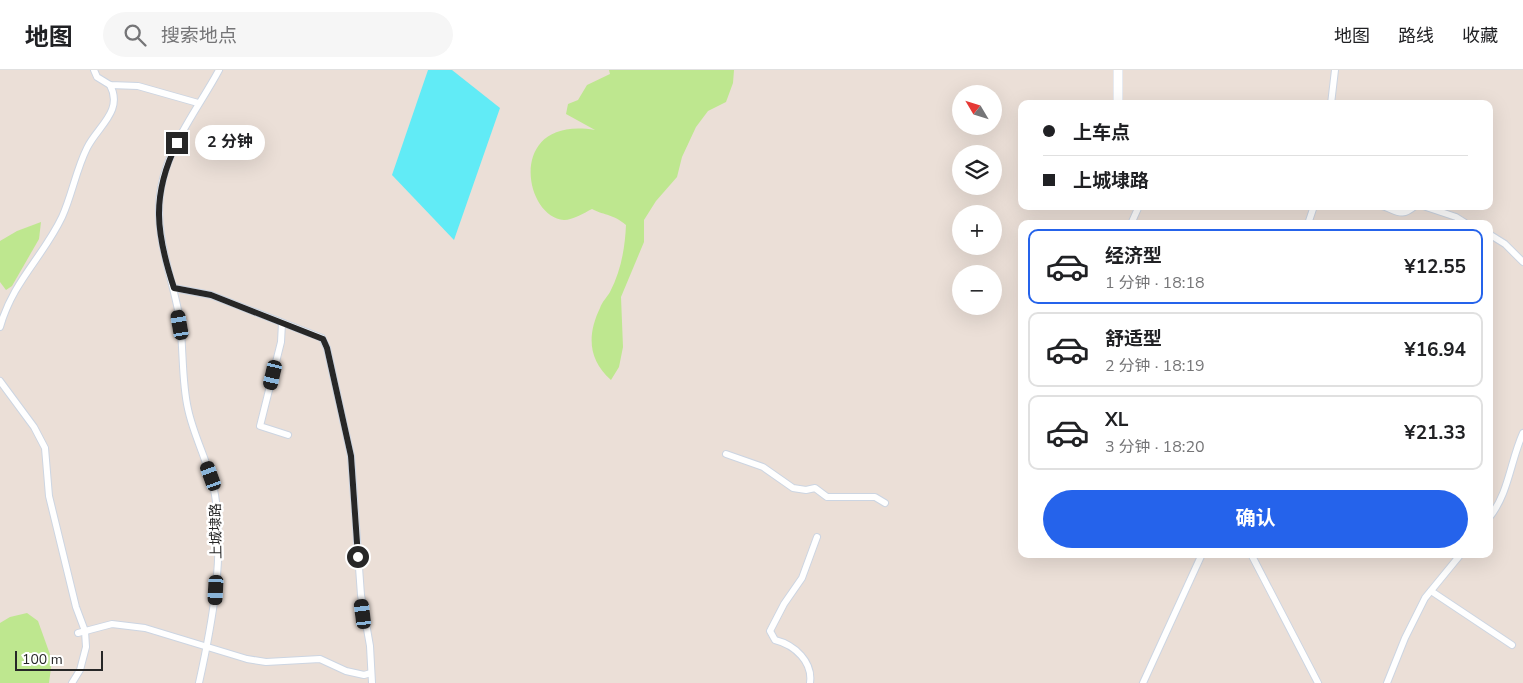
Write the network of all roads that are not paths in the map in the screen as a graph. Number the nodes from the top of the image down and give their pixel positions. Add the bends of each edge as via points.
1 (94, 70) edge
2 (219, 70) edge
3 (1118, 70) edge
4 (1335, 70) edge
5 (110, 85) junction
6 (1118, 100) edge
7 (1331, 100) edge
8 (198, 104) junction
9 (1391, 210) edge
10 (1411, 210) edge
11 (1434, 210) edge
12 (1460, 220) edge
13 (1493, 236) edge
14 (1523, 262) edge
15 (174, 288) junction
16 (282, 324) junction
17 (0, 327) edge
18 (0, 381) edge
19 (1523, 433) edge
20 (288, 435) dead end
21 (726, 454) dead end
22 (885, 503) dead end
23 (1493, 511) edge
24 (817, 536) dead end
25 (1200, 558) edge
26 (1253, 558) edge
27 (1458, 558) edge
28 (1431, 591) junction
29 (82, 632) junction
30 (1512, 645) dead end
31 (207, 647) junction
32 (372, 673) junction
33 (72, 683) edge
34 (199, 683) edge
35 (372, 683) edge
36 (810, 683) edge
37 (1143, 683) edge
38 (1318, 683) edge
39 (1386, 683) edge

1 - 5 street via 97,77
2 - 8 street, 上城埭路
3 - 6 street
4 - 7 street
5 - 8 street via 138,86
5 - 17 street via 115,94 111,115 90,141 62,216 15,289
8 - 15 street, 上城埭路 via 170,158 161,188 158,218
9 - 10 street via 1400,214
11 - 12 street
13 - 14 street
15 - 16 street via 211,295
15 - 31 street, 上城埭路 via 184,343 184,389 188,410 215,497 215,604
16 - 20 street via 281,342 260,426
16 - 32 street via 322,338 327,348 351,456 361,595
18 - 29 street via 34,427 45,448 49,496
19 - 23 street via 1514,453 1506,490
21 - 22 street via 763,467 793,488 815,488 828,497 875,496
24 - 36 street via 802,578 770,631 775,640 785,643 802,656 811,671
25 - 37 street
26 - 38 street
27 - 28 street
28 - 30 street
28 - 39 street via 1404,638
29 - 31 street via 112,624 145,628
29 - 33 street via 86,648 80,670
31 - 32 street via 266,662 320,659 356,674
31 - 34 street, 上城埭路
32 - 35 street

